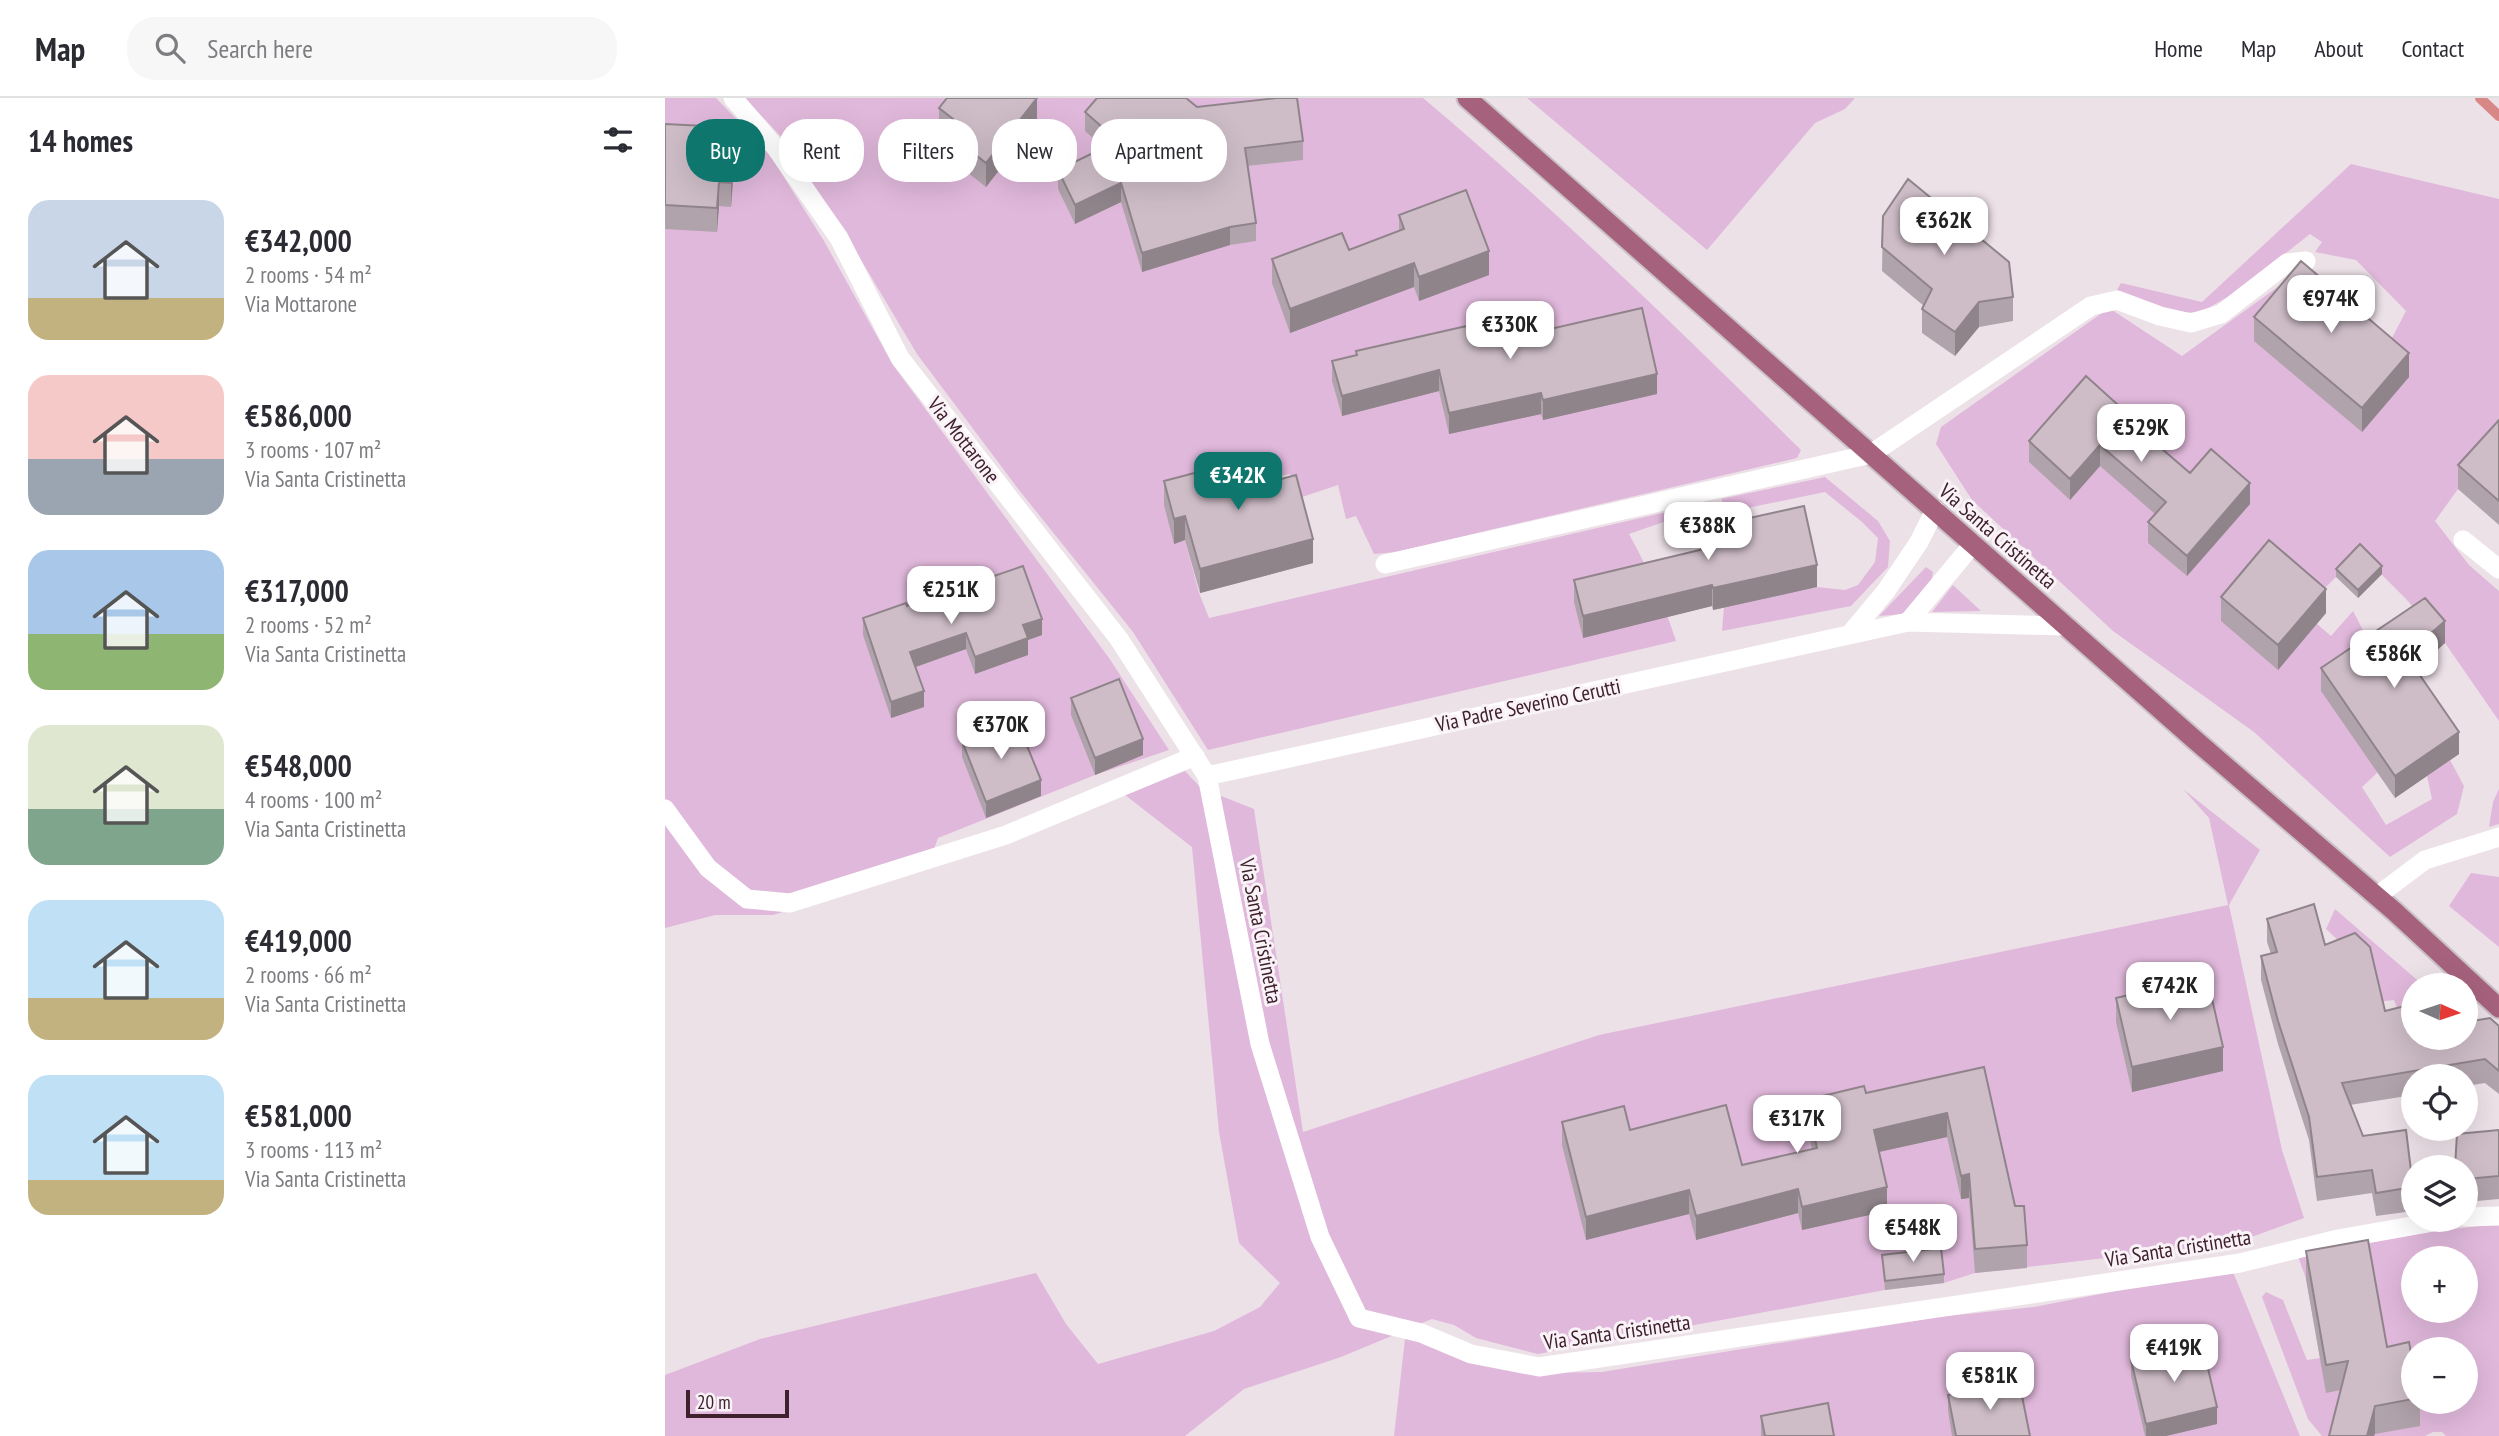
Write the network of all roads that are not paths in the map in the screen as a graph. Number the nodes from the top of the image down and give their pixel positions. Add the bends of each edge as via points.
1 (733, 98) edge
2 (1467, 98) edge
3 (2306, 261) edge
4 (1871, 454) junction
5 (1935, 510) junction
6 (2463, 540) dead end
7 (1973, 544) junction
8 (1385, 564) dead end
9 (2499, 569) edge
10 (1909, 622) junction
11 (2066, 626) junction
12 (1850, 634) junction
13 (1195, 756) junction
14 (1207, 776) junction
15 (665, 809) edge
16 (2499, 837) edge
17 (2377, 896) junction
18 (2499, 1008) edge
19 (2499, 1216) edge
20 (2478, 1217) edge
21 (2401, 1228) edge

1 - 13 street, Via Mottarone via 776,148 839,238 900,358 1119,639
2 - 4 main road, Via Santa Cristinetta
3 - 4 street via 2287,264 2221,314 2191,323 2117,300 2091,306
4 - 5 main road, Via Santa Cristinetta
4 - 8 street
5 - 7 main road, Via Santa Cristinetta
5 - 12 street via 1887,591
6 - 9 street
7 - 10 street
7 - 11 main road, Via Santa Cristinetta
10 - 11 street, Via Padre Severino Cerutti
10 - 12 street, Via Padre Severino Cerutti
11 - 17 main road, Via Santa Cristinetta
12 - 14 street, Via Padre Severino Cerutti
13 - 14 street, Via Mottarone
13 - 15 street via 1006,835 790,902 747,899 708,868
14 - 21 street, Via Santa Cristinetta via 1261,1044 1319,1237 1359,1318 1421,1332 1471,1354 1539,1367 2240,1263
16 - 17 street via 2425,860
17 - 18 main road, Via Santa Cristinetta
19 - 20 street

